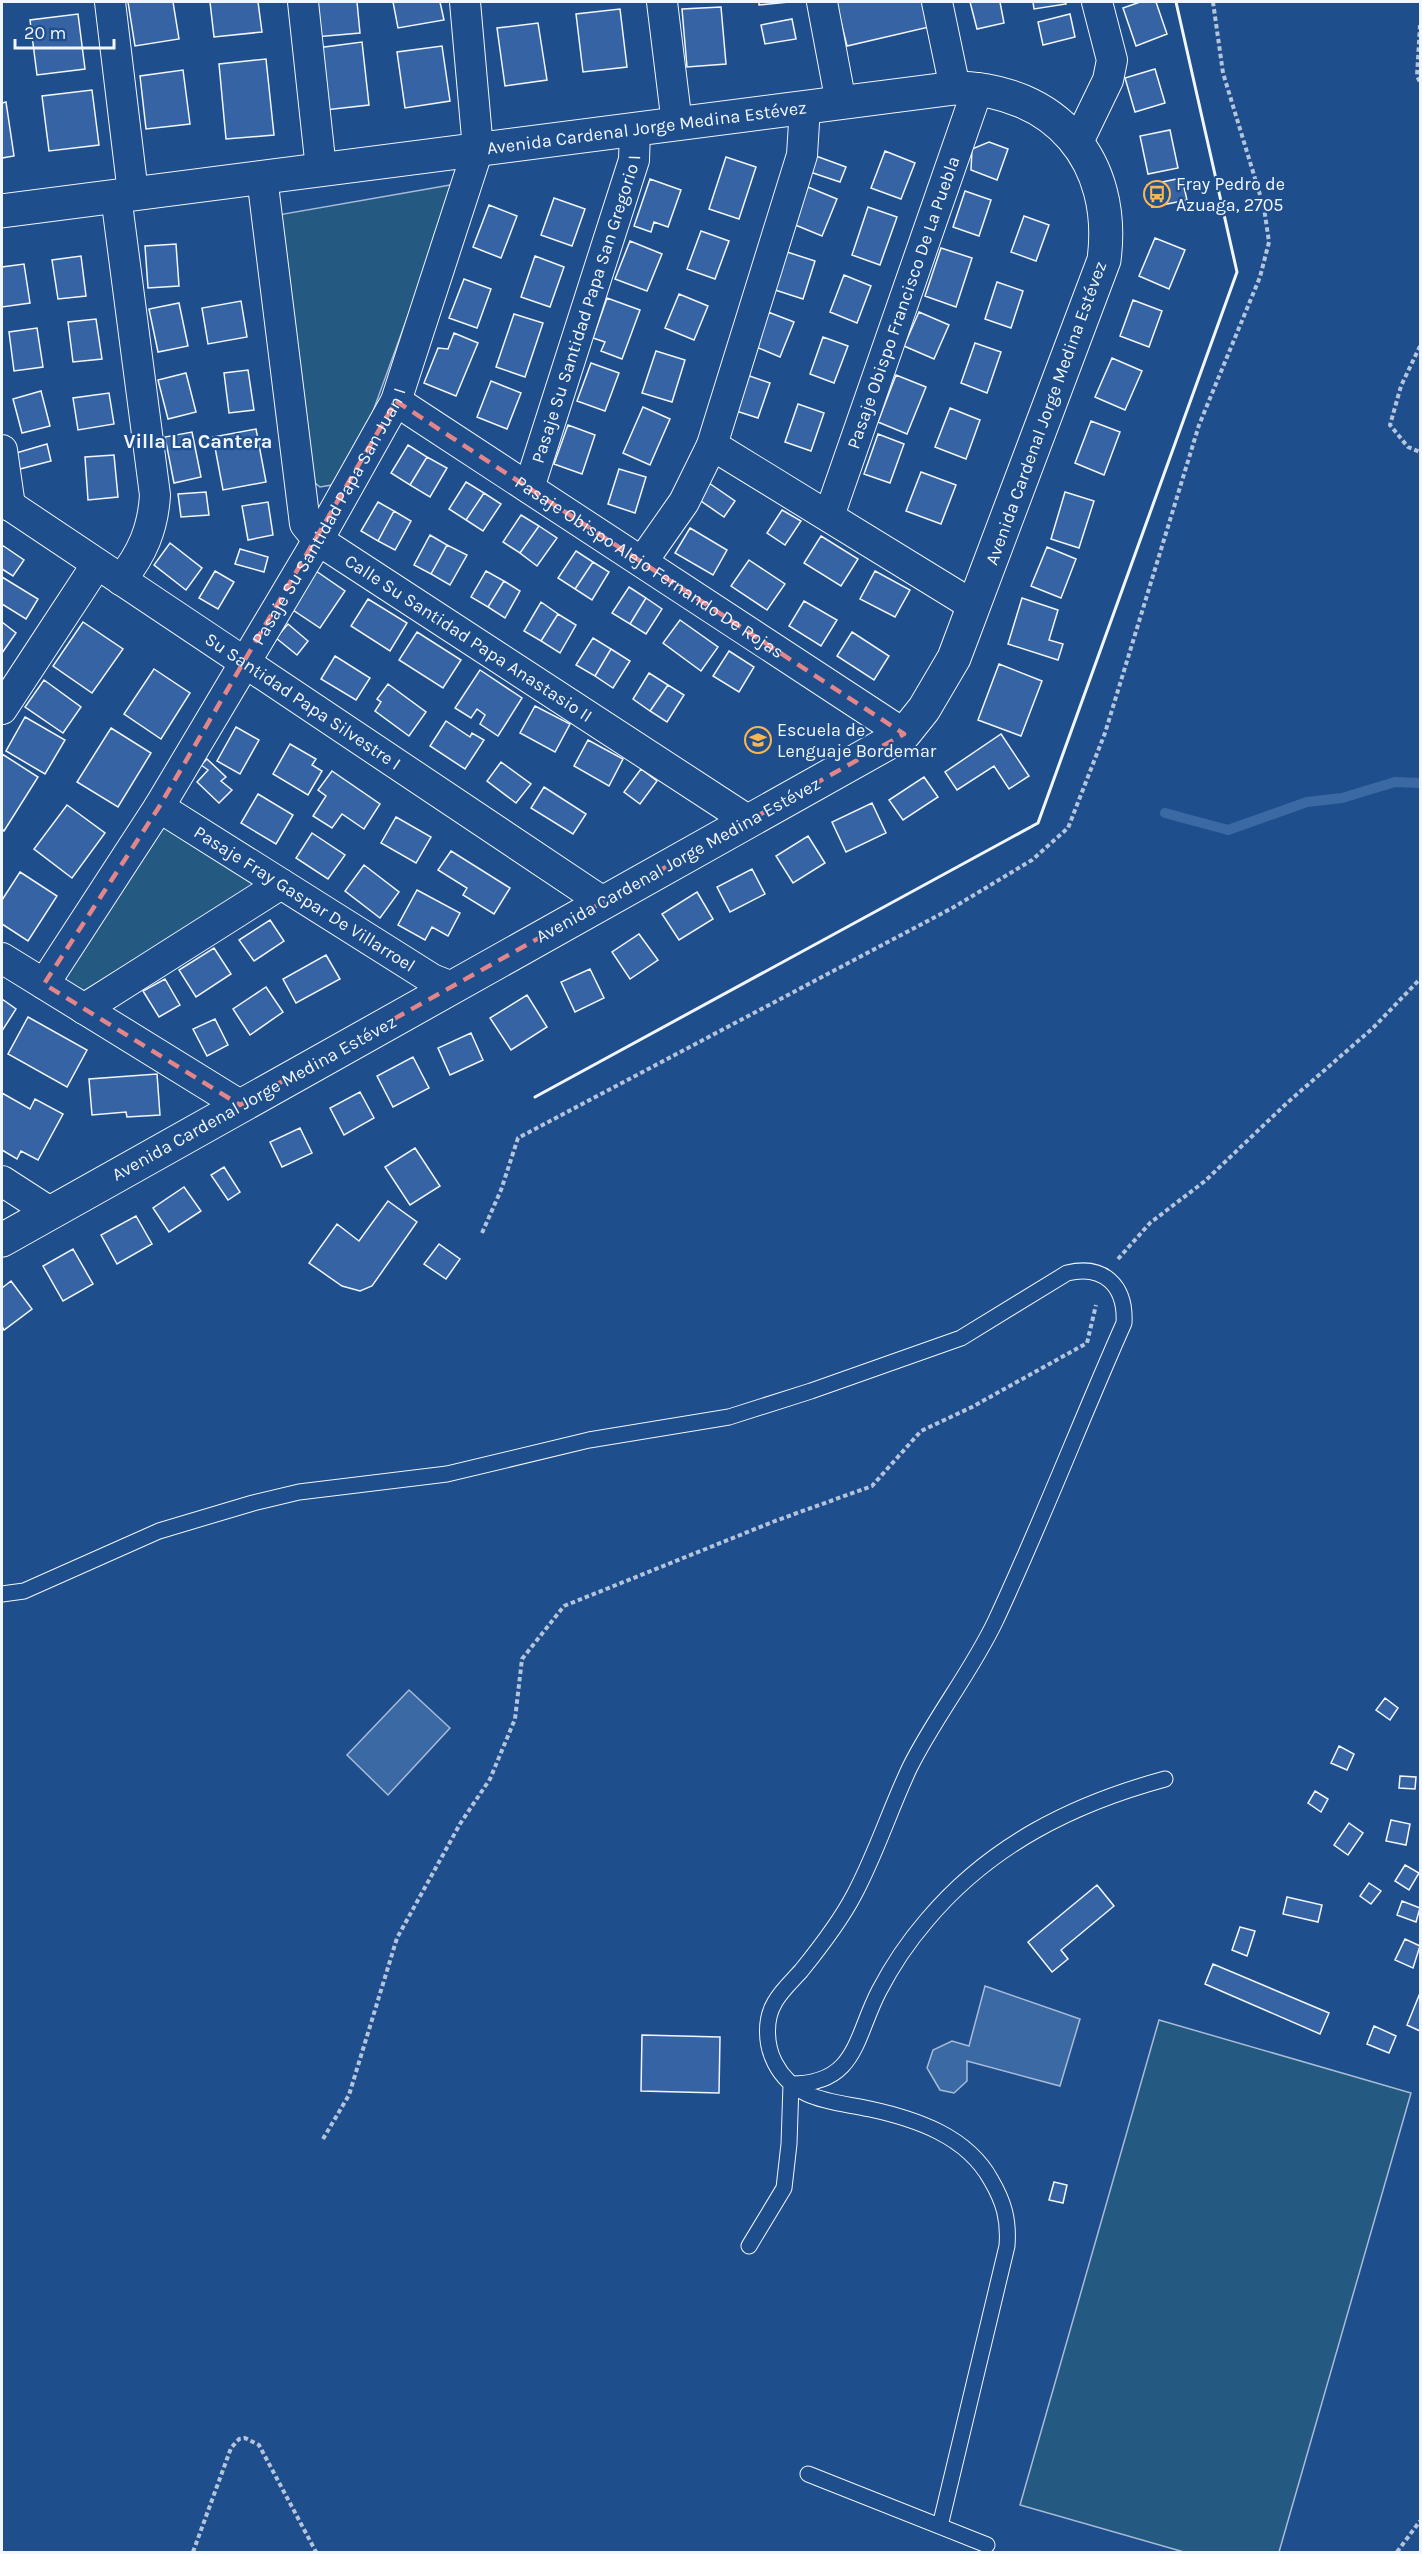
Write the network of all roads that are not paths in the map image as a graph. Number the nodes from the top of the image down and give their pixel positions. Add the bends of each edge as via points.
1 (110, 2) edge
2 (303, 2) edge
3 (465, 2) edge
4 (662, 2) edge
5 (822, 2) edge
6 (938, 2) edge
7 (1097, 2) edge
8 (966, 88) junction
9 (841, 102) junction
10 (805, 107) junction
11 (677, 124) junction
12 (634, 129) junction
13 (1077, 144) junction
14 (478, 149) junction
15 (321, 169) junction
16 (262, 177) junction
17 (125, 194) junction
18 (2, 211) edge
19 (396, 401) junction
20 (712, 445) junction
21 (2, 450) edge
22 (528, 488) junction
23 (6, 503) edge
24 (829, 516) junction
25 (318, 540) junction
26 (642, 562) junction
27 (109, 572) junction
28 (974, 606) junction
29 (245, 663) junction
30 (2, 709) edge
31 (904, 734) junction
32 (159, 807) junction
33 (749, 821) junction
34 (281, 884) junction
35 (603, 902) junction
36 (2, 958) edge
37 (44, 984) junction
38 (452, 987) junction
39 (84, 1009) junction
40 (240, 1106) junction
41 (2, 1181) edge
42 (50, 1212) junction
43 (2, 1240) edge
44 (2, 1594) edge
45 (1165, 1779) dead end
46 (791, 2084) junction
47 (748, 2246) dead end
48 (808, 2474) dead end
49 (940, 2526) junction
50 (987, 2545) dead end

1 - 17 street
2 - 15 street
3 - 14 street, Pasaje Su Santidad Papa San Juan I
4 - 11 street
5 - 9 street
6 - 8 street
7 - 13 street via 1112,60 1108,80
8 - 9 street, Avenida Cardenal Jorge Medina Estévez
8 - 13 street, Avenida Cardenal Jorge Medina Estévez via 1001,93 1033,106 1061,126
8 - 24 street, Pasaje Obispo Francisco De La Puebla
9 - 10 street, Avenida Cardenal Jorge Medina Estévez
10 - 11 street, Avenida Cardenal Jorge Medina Estévez
10 - 20 street via 802,155
11 - 12 street, Avenida Cardenal Jorge Medina Estévez
12 - 14 street, Avenida Cardenal Jorge Medina Estévez
12 - 22 street, Pasaje Su Santidad Papa San Gregorio I via 634,160
13 - 28 street, Avenida Cardenal Jorge Medina Estévez via 1091,164 1106,211 1104,260
14 - 15 street, Avenida Cardenal Jorge Medina Estévez
14 - 19 street, Pasaje Su Santidad Papa San Juan I
15 - 16 street, Avenida Cardenal Jorge Medina Estévez
16 - 17 street, Avenida Cardenal Jorge Medina Estévez
16 - 25 street, Calle Su Santidad Papa Anastasio II via 305,524
17 - 18 street, Avenida Cardenal Jorge Medina Estévez
17 - 27 street via 156,495 143,548
19 - 22 street, Pasaje Obispo Alejo Fernando De Rojas
19 - 25 street, Pasaje Su Santidad Papa San Juan I
20 - 24 street
20 - 26 street via 684,501
21 - 23 street
22 - 26 street, Pasaje Obispo Alejo Fernando De Rojas
23 - 27 street, Su Santidad Papa Silvestre I
24 - 28 street
25 - 29 street, Pasaje Su Santidad Papa San Juan I
25 - 33 street, Calle Su Santidad Papa Anastasio II
26 - 31 street, Pasaje Obispo Alejo Fernando De Rojas
27 - 29 street, Su Santidad Papa Silvestre I
27 - 30 street
28 - 31 street, Avenida Cardenal Jorge Medina Estévez via 941,683
29 - 32 street, Pasaje Su Santidad Papa San Juan I
29 - 35 street, Su Santidad Papa Silvestre I
31 - 33 street, Avenida Cardenal Jorge Medina Estévez
32 - 34 street, Pasaje Fray Gaspar De Villarroel
32 - 37 street, Pasaje Su Santidad Papa San Juan I
33 - 35 street, Avenida Cardenal Jorge Medina Estévez
34 - 38 street, Pasaje Fray Gaspar De Villarroel via 432,979
34 - 39 street
35 - 38 street, Avenida Cardenal Jorge Medina Estévez
36 - 37 street
37 - 39 street
38 - 40 street, Avenida Cardenal Jorge Medina Estévez
39 - 40 street
40 - 42 street, Avenida Cardenal Jorge Medina Estévez
41 - 42 street
42 - 43 street, Avenida Cardenal Jorge Medina Estévez
44 - 46 lane via 24,1591 159,1531 253,1503 299,1492 447,1474 589,1440 729,1417 961,1338 1067,1273 1092,1271 1103,1276 1121,1296 1124,1323 994,1624 911,1765 854,1897 774,2003 768,2037 776,2065
45 - 46 lane via 1119,1791 1075,1809 994,1857 950,1895 900,1954 847,2062 823,2080
46 - 47 lane via 784,2188
46 - 49 lane via 827,2102 879,2111 946,2135 969,2150 1003,2200 1009,2224 1007,2246
48 - 49 lane
49 - 50 lane

